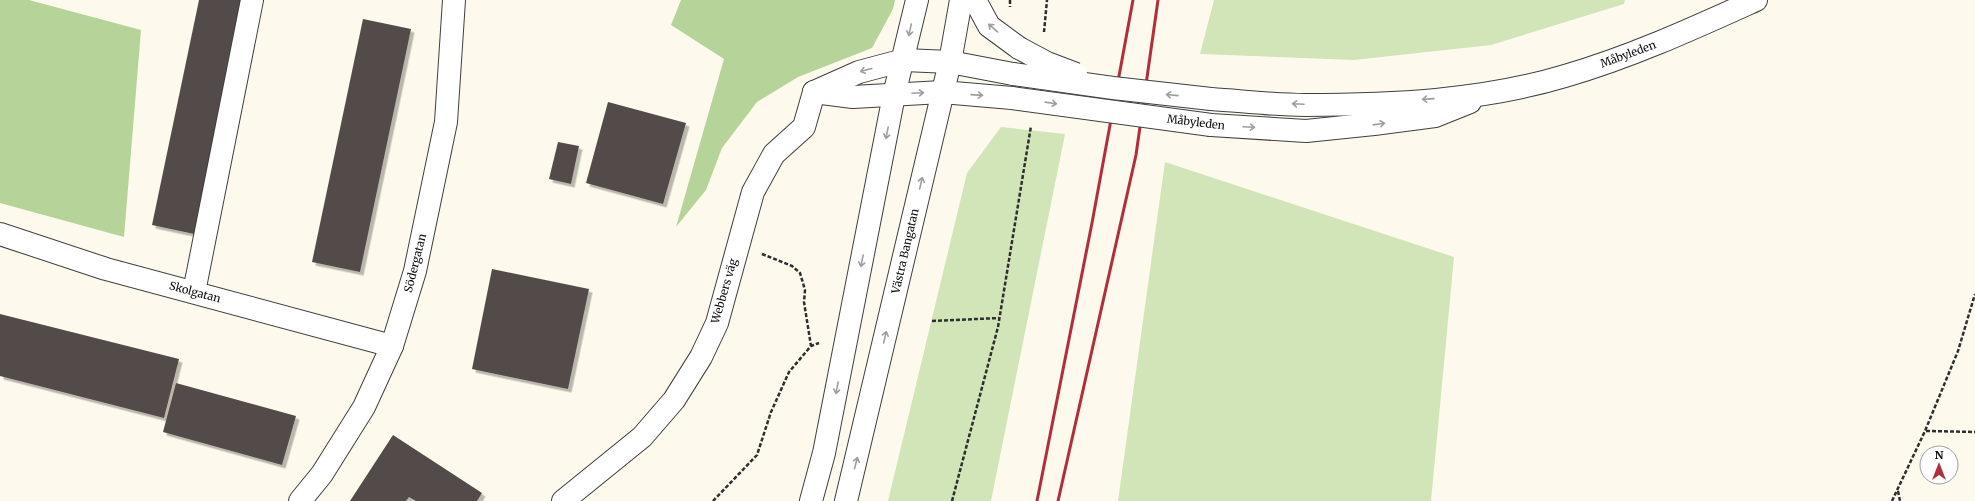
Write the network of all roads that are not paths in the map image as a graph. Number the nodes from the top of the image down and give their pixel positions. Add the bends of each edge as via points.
1 (252, 0) edge
2 (454, 0) edge
3 (917, 0) edge
4 (962, 0) edge
5 (975, 0) edge
6 (1756, 0) edge
7 (904, 60) junction
8 (950, 62) junction
9 (1112, 88) junction
10 (814, 92) junction
11 (942, 92) junction
12 (1495, 92) junction
13 (894, 95) junction
14 (0, 234) edge
15 (194, 292) junction
16 (392, 346) junction
17 (300, 501) edge
18 (563, 501) edge
19 (811, 501) edge
20 (846, 501) edge

1 - 15 street
2 - 16 street, Södergatan via 446,122 415,271
3 -> 7 street
4 - 8 street, Västra Bangatan
9 -> 5 street, bridge via 1047,63 1019,48 989,26
6 - 12 street, Måbyleden via 1692,29 1601,64 1565,76
7 - 8 street, Måbyleden
7 -> 10 street via 859,72
7 - 13 street
8 - 9 street, Måbyleden, bridge
8 - 11 street, Västra Bangatan
12 -> 9 street, Måbyleden, bridge via 1395,101 1304,105 1211,100
10 - 13 street via 853,97
10 - 18 street, Webbers väg via 804,127 774,154 753,192 716,323 701,357 674,400 642,437
11 -> 12 street, Måbyleden, bridge via 1012,98 1210,125 1306,130 1435,116
13 -> 11 street, Måbyleden
20 -> 11 street, Västra Bangatan
13 -> 19 street via 824,452
14 - 15 street, Skolgatan via 106,269
15 - 16 street, Skolgatan
16 - 17 street, Södergatan via 364,407 322,474

